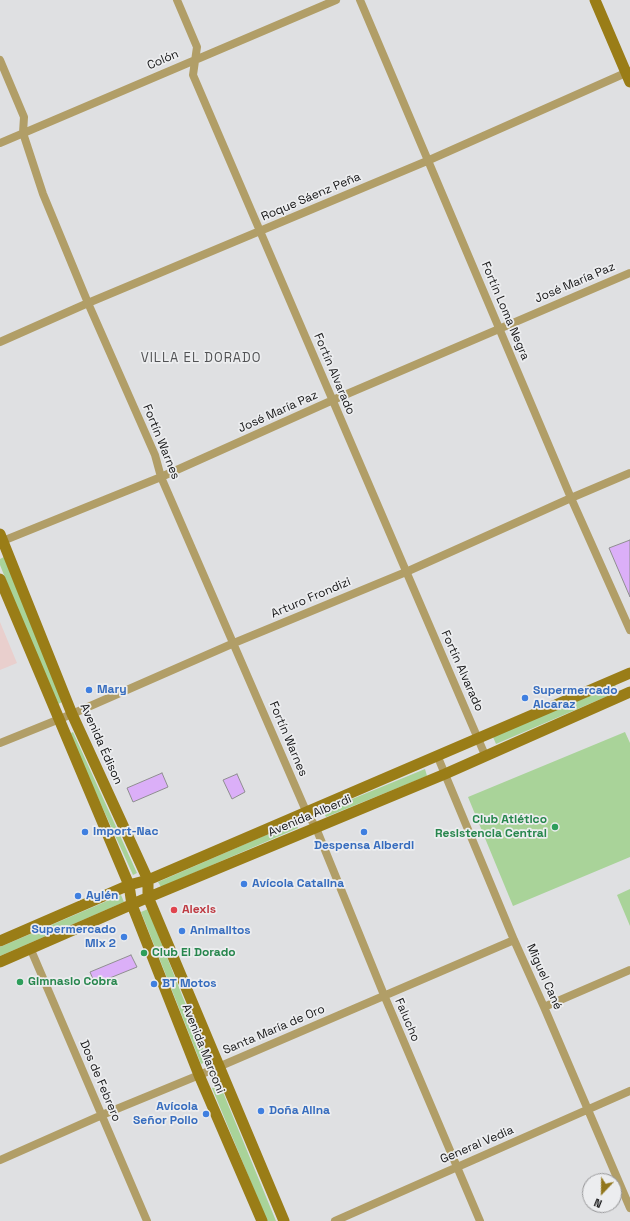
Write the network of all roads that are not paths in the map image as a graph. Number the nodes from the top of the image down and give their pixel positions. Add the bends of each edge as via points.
1 (177, 0) edge
2 (336, 0) edge
3 (360, 0) edge
4 (595, 0) edge
5 (196, 59) junction
6 (0, 60) edge
7 (629, 76) edge
8 (23, 133) junction
9 (0, 143) edge
10 (427, 161) junction
11 (260, 231) junction
12 (630, 273) edge
13 (88, 303) junction
14 (500, 329) junction
15 (0, 342) edge
16 (333, 400) junction
17 (630, 473) edge
18 (161, 477) junction
19 (571, 498) junction
20 (1, 539) edge
21 (406, 572) junction
22 (0, 579) edge
23 (630, 630) edge
24 (234, 643) junction
25 (630, 673) edge
26 (630, 692) edge
27 (72, 714) junction
28 (59, 719) junction
29 (478, 738) junction
30 (0, 743) edge
31 (437, 755) junction
32 (485, 756) junction
33 (445, 774) junction
34 (306, 811) junction
35 (316, 828) junction
36 (148, 880) junction
37 (129, 885) junction
38 (148, 897) junction
39 (132, 905) junction
40 (514, 940) junction
41 (0, 941) edge
42 (31, 950) junction
43 (0, 962) edge
44 (630, 970) edge
45 (384, 995) junction
46 (544, 1007) junction
47 (219, 1066) junction
48 (199, 1075) junction
49 (630, 1091) edge
50 (588, 1110) junction
51 (102, 1115) junction
52 (0, 1160) edge
53 (456, 1167) junction
54 (630, 1208) edge
55 (147, 1221) edge
56 (262, 1221) edge
57 (284, 1221) edge
58 (335, 1221) edge
59 (480, 1221) edge

1 - 5 street, Fortín Alvarado via 197,47
2 - 5 street, Colón
3 - 10 street, Fortín Loma Negra
4 - 7 main road
5 - 8 street, Colón
5 - 11 street, Fortín Alvarado via 193,75
6 - 8 street, Fortín Warnes via 24,118
7 - 10 street, Roque Sáenz Peña
8 - 9 street, Colón
8 - 13 street, Fortín Warnes via 43,194
10 - 11 street, Roque Sáenz Peña
10 - 14 street, Fortín Loma Negra
11 - 13 street, Roque Sáenz Peña
11 - 16 street, Fortín Alvarado
12 - 14 street, José María Paz
13 - 15 street, Roque Sáenz Peña
13 - 18 street, Fortín Warnes via 155,455
14 - 16 street, José María Paz
14 - 19 street, Fortín Loma Negra
16 - 18 street, José María Paz
16 - 21 street, Fortín Alvarado
17 - 19 street, Arturo Frondizi
18 - 20 street, José María Paz
18 - 24 street, Fortín Warnes
19 - 21 street, Arturo Frondizi
19 - 23 street, Fortín Loma Negra
20 - 27 main road, Avenida Édison
21 - 24 street, Arturo Frondizi
21 - 29 street, Fortín Alvarado
22 - 28 main road
24 - 27 street, Arturo Frondizi
24 - 34 street, Fortín Warnes
25 - 29 main road, Avenida Alberdi
26 - 32 main road, Avenida Alberdi
27 - 28 street, Arturo Frondizi
27 - 36 main road, Avenida Édison
28 - 30 street, Arturo Frondizi
28 - 37 main road
29 - 31 main road, Avenida Alberdi
29 - 32 street, Fortín Alvarado
31 - 33 street, Miguel Cané
31 - 34 main road, Avenida Alberdi
32 - 33 main road, Avenida Alberdi
33 - 35 main road, Avenida Alberdi
33 - 40 street, Miguel Cané
34 - 35 street, Fortín Warnes
34 - 36 main road, Avenida Alberdi
35 - 38 main road, Avenida Alberdi
35 - 45 street, Falucho
36 - 37 main road, Avenida Alberdi
36 - 38 main road, Avenida Édison
37 - 39 main road, Avenida Marconi
37 - 41 main road, Avenida Alberdi
38 - 39 main road, Avenida Alberdi
38 - 47 main road, Avenida Marconi
39 - 42 main road, Avenida Alberdi
39 - 48 main road, Avenida Marconi
40 - 45 street, Santa María de Oro
40 - 46 street, Miguel Cané
42 - 43 main road, Avenida Alberdi
42 - 51 street, Dos de Febrero
44 - 46 street
45 - 47 street, Santa María de Oro
45 - 53 street, Falucho
46 - 50 street, Miguel Cané
47 - 48 street, Santa María de Oro
47 - 57 main road, Avenida Marconi
48 - 51 street, Santa María de Oro
48 - 56 main road, Avenida Marconi
49 - 50 street, General Vedia
50 - 53 street, General Vedia
50 - 54 street, Miguel Cané
51 - 52 street, Santa María de Oro
51 - 55 street, Dos de Febrero
53 - 58 street, General Vedia
53 - 59 street, Falucho

